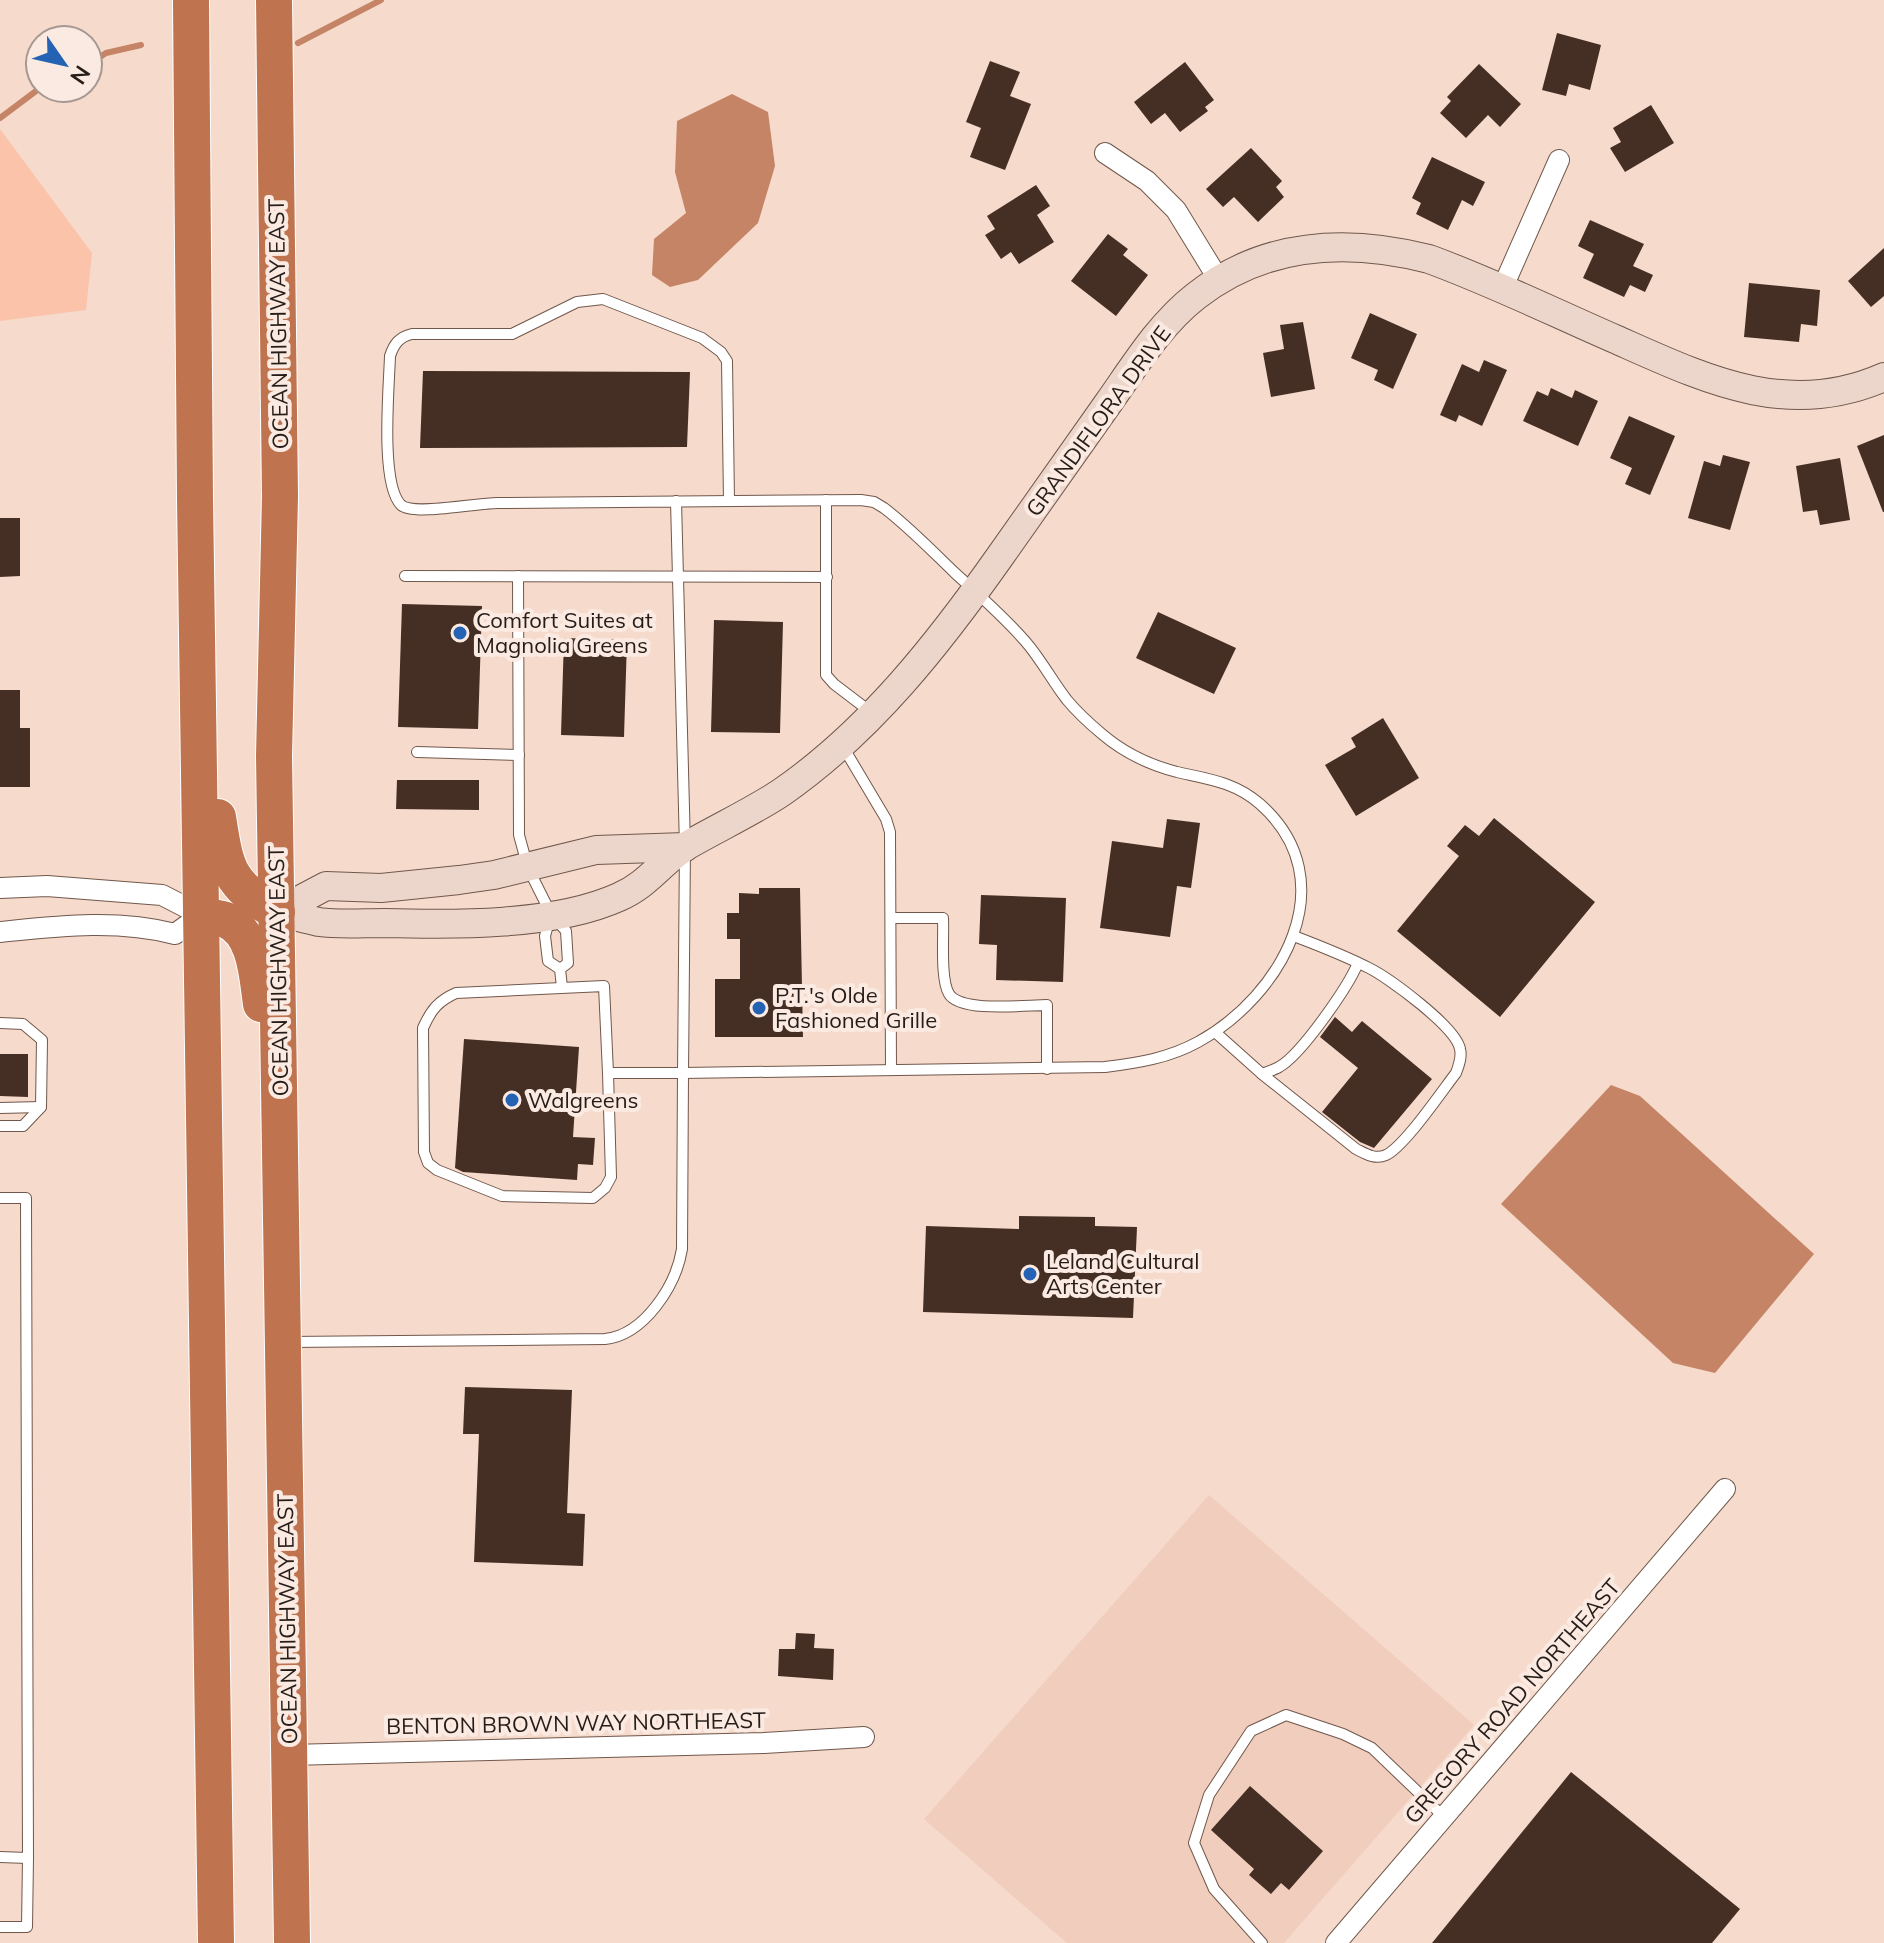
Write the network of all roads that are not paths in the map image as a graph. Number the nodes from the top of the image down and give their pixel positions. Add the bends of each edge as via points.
1 (191, 0) edge
2 (274, 0) edge
3 (1105, 153) dead end
4 (1559, 160) dead end
5 (1219, 280) junction
6 (1502, 289) junction
7 (1884, 377) edge
8 (826, 500) junction
9 (676, 501) junction
10 (729, 501) junction
11 (405, 576) dead end
12 (518, 576) junction
13 (827, 577) junction
14 (677, 578) junction
15 (975, 592) junction
16 (198, 697) junction
17 (873, 714) junction
18 (841, 744) junction
19 (417, 752) dead end
20 (519, 755) junction
21 (685, 847) junction
22 (528, 868) junction
23 (0, 888) edge
24 (277, 912) junction
25 (551, 914) junction
26 (201, 915) junction
27 (891, 918) junction
28 (0, 932) edge
29 (1294, 936) junction
30 (1358, 963) junction
31 (560, 969) junction
32 (562, 987) junction
33 (0, 1023) edge
34 (1215, 1032) junction
35 (1047, 1069) junction
36 (891, 1070) junction
37 (608, 1073) junction
38 (683, 1073) junction
39 (1262, 1074) junction
40 (41, 1107) junction
41 (0, 1108) edge
42 (0, 1126) edge
43 (281, 1145) junction
44 (0, 1198) edge
45 (283, 1342) junction
46 (1725, 1489) dead end
47 (864, 1737) dead end
48 (289, 1755) junction
49 (214, 1788) junction
50 (1444, 1817) junction
51 (0, 1857) edge
52 (28, 1858) junction
53 (0, 1927) edge
54 (216, 1943) edge
55 (235, 1943) edge
56 (292, 1943) edge
57 (1262, 1943) edge
58 (1336, 1943) edge

1 - 16 highway
2 - 24 highway, OCEAN HIGHWAY EAST via 280,496 274,756
3 - 5 street via 1147,181 1176,210
4 - 6 street
5 - 6 street, GRANDIFLORA DRIVE via 1287,253 1354,245 1429,259
5 - 15 street, GRANDIFLORA DRIVE via 1195,297 1149,347
6 - 7 street, GRANDIFLORA DRIVE via 1724,385 1814,395
8 - 10 lane
8 - 13 lane
8 - 15 lane via 861,500 884,508
9 - 10 lane
9 - 10 lane via 471,503 432,510 401,505 388,474 394,345 412,334 512,334 590,299 616,302 702,338 727,361
9 - 14 lane
11 - 12 lane
12 - 14 lane
12 - 20 lane
13 - 14 lane
13 - 17 lane via 826,675
14 - 21 lane
15 - 17 street, GRANDIFLORA DRIVE
15 - 29 lane via 1025,640 1069,702 1103,735 1156,765 1233,786 1273,816 1285,831 1300,872
16 - 24 highway via 225,865 240,885
16 - 26 highway
17 - 18 street, GRANDIFLORA DRIVE
18 - 21 street, GRANDIFLORA DRIVE via 779,794
18 - 27 lane via 890,832
19 - 20 lane
20 - 22 lane via 519,835
21 - 22 street, GRANDIFLORA DRIVE via 596,850
21 - 25 street, GRANDIFLORA DRIVE via 634,890
21 - 38 lane
22 - 24 street, GRANDIFLORA DRIVE via 381,888 326,886
22 - 25 lane
23 - 26 street via 47,886 162,895
24 - 25 street, GRANDIFLORA DRIVE via 322,922 459,925
24 - 43 highway, OCEAN HIGHWAY EAST
25 - 31 lane via 545,936 548,961
25 - 31 lane via 566,931 568,963
26 - 28 street via 175,934 117,924
26 - 43 highway via 234,925 252,956
26 - 49 highway
27 - 35 lane via 943,918 945,979 955,999 974,1006 1047,1005
27 - 36 lane
29 - 30 lane
29 - 34 lane via 1260,993
30 - 39 lane via 1294,1056
30 - 39 lane via 1443,1023 1460,1049 1456,1073 1395,1149 1370,1156 1356,1149
31 - 32 lane
32 - 37 lane via 604,986
32 - 37 lane via 456,993 430,1011 423,1028 428,1163 502,1196 593,1198 611,1177
33 - 40 lane via 23,1024 42,1040
34 - 35 lane via 1146,1062
34 - 39 lane
35 - 36 lane
36 - 38 lane
37 - 38 lane
38 - 45 lane via 680,1265 636,1329 605,1339
40 - 41 lane
40 - 42 lane via 23,1126
43 - 45 highway, OCEAN HIGHWAY EAST
44 - 52 lane via 26,1198
45 - 48 highway, OCEAN HIGHWAY EAST
46 - 50 street, GREGORY ROAD NORTHEAST
47 - 48 street, BENTON BROWN WAY NORTHEAST
48 - 56 highway, OCEAN HIGHWAY EAST
49 - 54 highway
49 - 55 highway
50 - 57 lane via 1372,1748 1343,1734 1286,1715 1251,1731 1209,1795 1194,1843 1214,1889
50 - 58 street, GREGORY ROAD NORTHEAST
51 - 52 lane
52 - 53 lane via 27,1927

